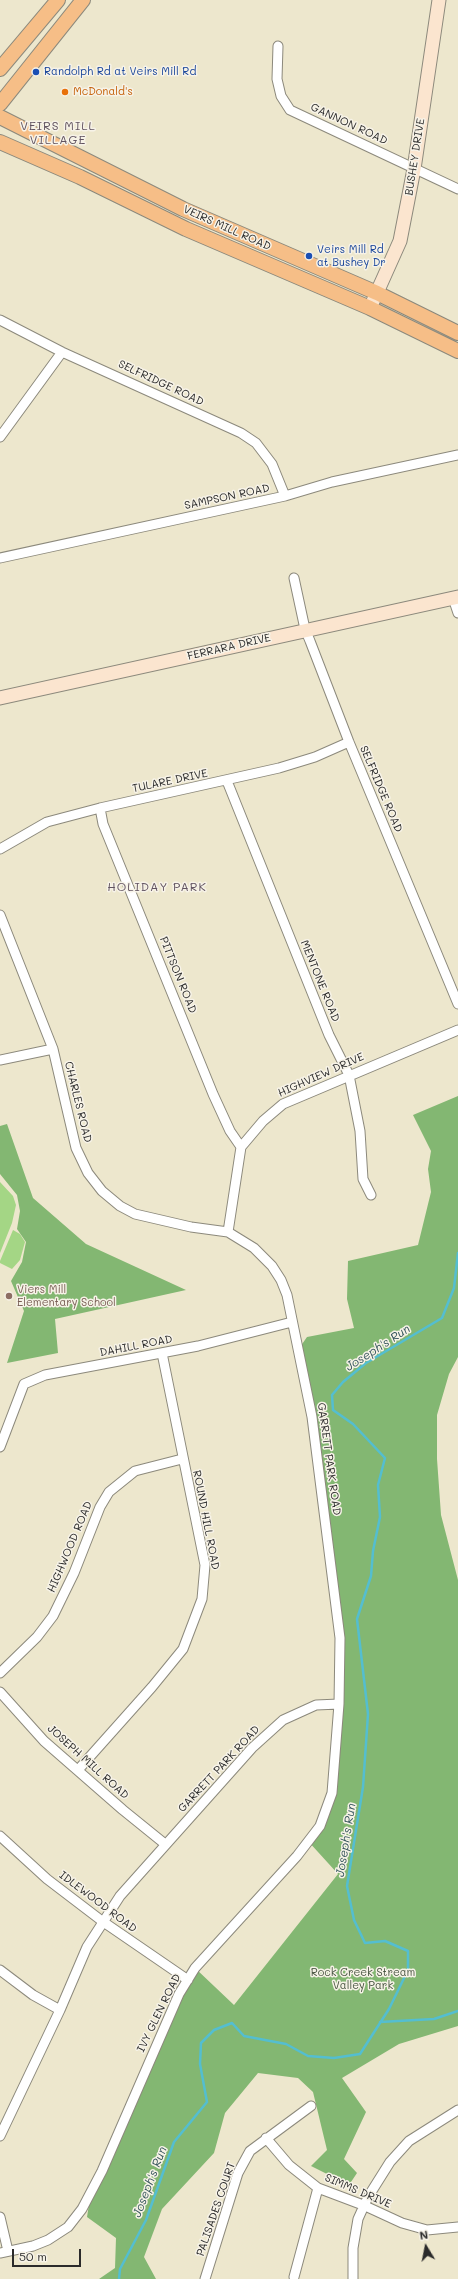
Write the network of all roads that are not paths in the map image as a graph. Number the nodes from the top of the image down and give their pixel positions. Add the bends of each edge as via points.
1 (58, 0) edge
2 (83, 0) edge
3 (439, 0) edge
4 (278, 46) dead end
5 (0, 69) edge
6 (0, 104) edge
7 (0, 117) edge
8 (0, 142) edge
9 (414, 169) junction
10 (458, 189) edge
11 (377, 293) junction
12 (370, 308) junction
13 (0, 320) edge
14 (458, 332) edge
15 (458, 351) edge
16 (62, 352) junction
17 (0, 437) edge
18 (458, 456) edge
19 (285, 496) junction
20 (0, 558) edge
21 (294, 578) dead end
22 (455, 598) edge
23 (458, 613) edge
24 (305, 629) junction
25 (0, 698) edge
26 (349, 742) junction
27 (227, 781) junction
28 (100, 808) junction
29 (0, 849) edge
30 (0, 915) edge
31 (458, 1004) edge
32 (458, 1030) edge
33 (53, 1049) junction
34 (0, 1060) edge
35 (349, 1075) junction
36 (241, 1147) junction
37 (371, 1195) dead end
38 (228, 1232) junction
39 (292, 1322) junction
40 (162, 1353) junction
41 (0, 1447) edge
42 (182, 1458) junction
43 (0, 1673) edge
44 (0, 1692) edge
45 (339, 1704) junction
46 (78, 1770) junction
47 (0, 1836) edge
48 (165, 1844) junction
49 (102, 1921) junction
50 (0, 1970) edge
51 (188, 1980) junction
52 (60, 2010) junction
53 (311, 2106) dead end
54 (458, 2110) edge
55 (0, 2136) edge
56 (266, 2138) junction
57 (318, 2188) junction
58 (363, 2205) junction
59 (0, 2217) edge
60 (458, 2227) edge
61 (4, 2252) edge
62 (294, 2276) dead end
63 (205, 2279) edge
64 (353, 2279) edge

1 - 5 main road
2 - 6 main road
3 - 9 street, BUSHEY DRIVE
4 - 9 street, GANNON ROAD via 277,79 290,110
7 - 11 main road, VEIRS MILL ROAD via 183,209
8 - 12 main road, VEIRS MILL ROAD via 80,177 186,229
9 - 10 street, GANNON ROAD
9 - 11 street, BUSHEY DRIVE via 400,241
11 - 12 street, BUSHEY DRIVE
11 - 14 main road, VEIRS MILL ROAD
12 - 15 main road, VEIRS MILL ROAD
13 - 16 street, SELFRIDGE ROAD
16 - 17 street
16 - 19 street, SELFRIDGE ROAD via 241,433 256,443 272,464
18 - 19 street, SAMPSON ROAD via 332,482
19 - 20 street, SAMPSON ROAD
21 - 24 street, SELFRIDGE ROAD
22 - 23 street
22 - 24 street, FERRARA DRIVE
24 - 25 street, FERRARA DRIVE
24 - 26 street, SELFRIDGE ROAD
26 - 27 street, TULARE DRIVE via 315,757
26 - 31 street, SELFRIDGE ROAD
27 - 28 street, TULARE DRIVE
27 - 35 street, MENTONE ROAD via 329,1035
28 - 29 street, TULARE DRIVE via 47,822
28 - 36 street, PITTSON ROAD via 103,824 213,1094 230,1131
30 - 33 street, CHARLES ROAD
32 - 35 street, HIGHVIEW DRIVE
33 - 34 street
33 - 38 street, CHARLES ROAD via 76,1148 88,1173 102,1191 120,1206 135,1214 191,1227
35 - 36 street, HIGHVIEW DRIVE via 283,1104 263,1121
35 - 37 street, MENTONE ROAD via 360,1131 363,1179
36 - 38 street
38 - 39 street, CHARLES ROAD via 254,1248 272,1266 287,1295
39 - 40 street, DAHILL ROAD
39 - 45 street, GARRETT PARK ROAD via 312,1417 331,1559 340,1638
40 - 41 street, DAHILL ROAD via 45,1375 24,1384
40 - 42 street, ROUND HILL ROAD
42 - 43 street, HIGHWOOD ROAD via 135,1471 109,1492 100,1507 74,1573 53,1616 37,1637
42 - 46 street, ROUND HILL ROAD via 204,1565 202,1599 194,1625 184,1649
44 - 46 street, JOSEPH MILL ROAD via 44,1741
45 - 48 street, GARRETT PARK ROAD via 316,1706 283,1720 252,1748
45 - 51 street, IVY GLEN ROAD via 332,1793 320,1826 297,1856 195,1968
46 - 48 street, JOSEPH MILL ROAD
47 - 49 street, IDLEWOOD ROAD via 48,1879
48 - 49 street, GARRETT PARK ROAD
49 - 51 street, IDLEWOOD ROAD
49 - 52 street, GARRETT PARK ROAD via 87,1947
50 - 52 street via 33,1995
51 - 61 street, IVY GLEN ROAD via 179,1994 102,2171 82,2209 68,2227 48,2240
52 - 55 street, GARRETT PARK ROAD
53 - 56 street, PALISADES COURT
54 - 58 street via 409,2141 390,2162
56 - 57 street, SIMMS DRIVE via 289,2165
56 - 63 street, PALISADES COURT via 250,2151 238,2173
57 - 58 street, SIMMS DRIVE
57 - 62 street
58 - 60 street, SIMMS DRIVE via 402,2223 427,2230
58 - 64 street via 353,2248
59 - 61 street

